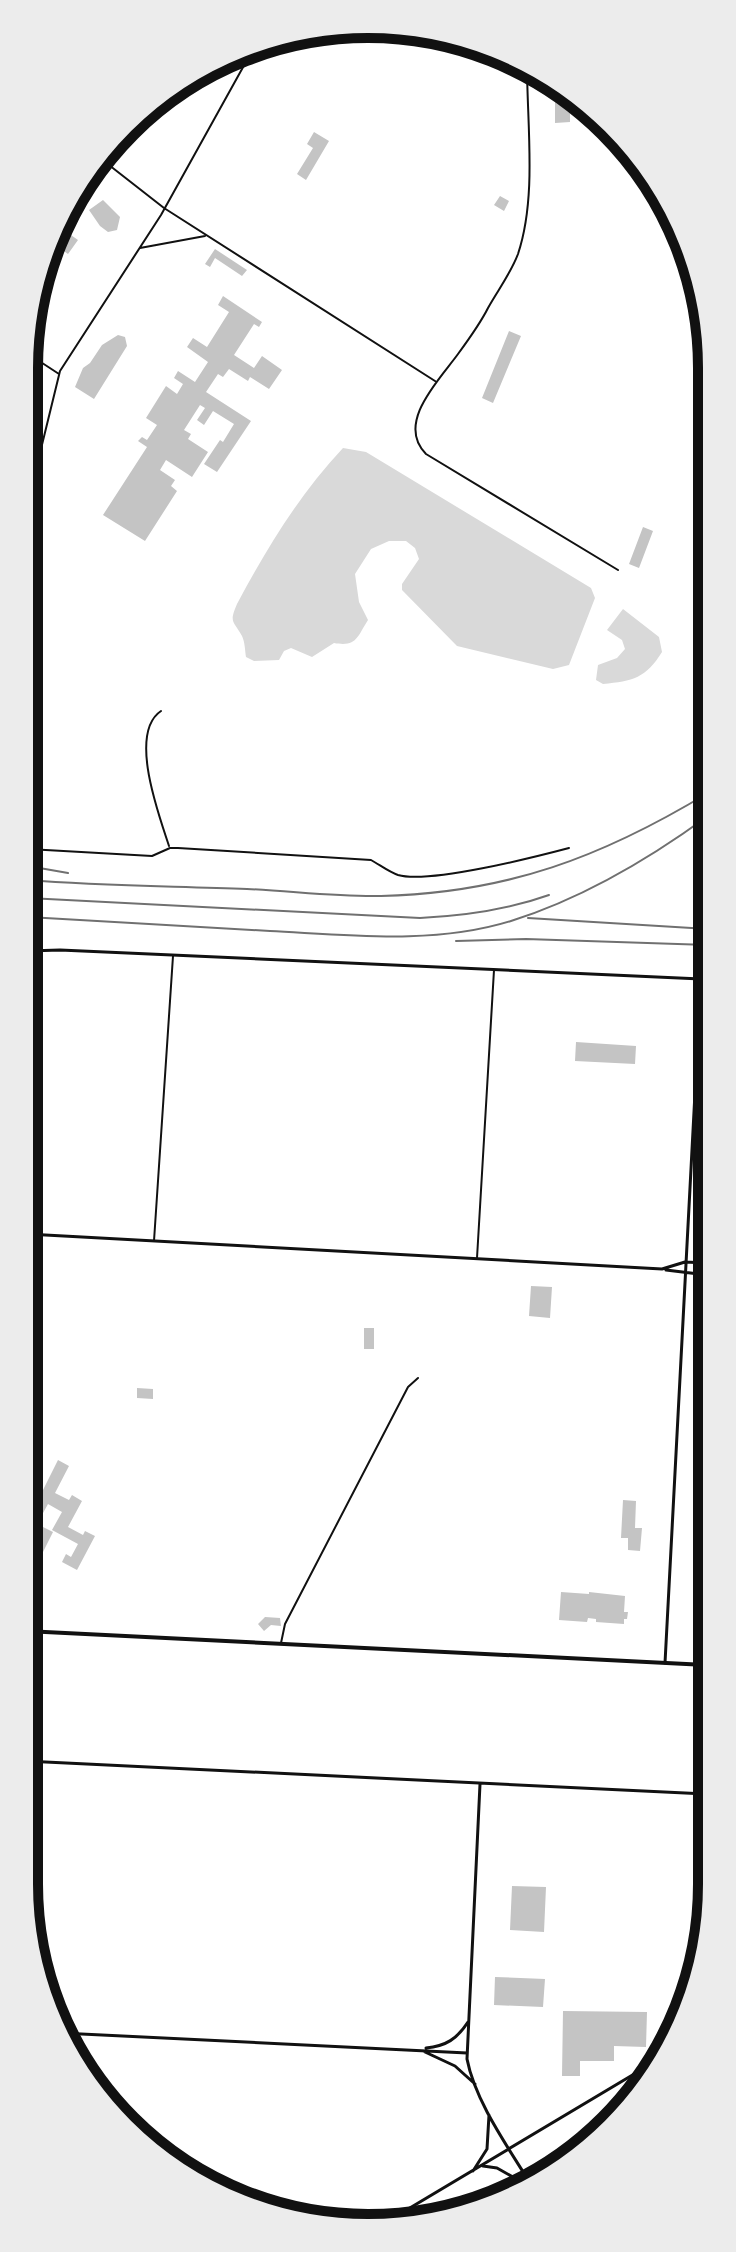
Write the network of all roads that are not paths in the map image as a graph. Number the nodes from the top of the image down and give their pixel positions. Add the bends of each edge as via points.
1 (246, 62) edge
2 (527, 79) edge
3 (108, 164) edge
4 (164, 208) junction
5 (207, 235) junction
6 (139, 249) junction
7 (38, 360) edge
8 (59, 374) junction
9 (436, 382) junction
10 (38, 472) edge
11 (618, 570) dead end
12 (161, 711) dead end
13 (170, 848) junction
14 (569, 848) dead end
15 (38, 850) edge
16 (38, 951) edge
17 (174, 955) junction
18 (494, 970) junction
19 (698, 979) edge
20 (698, 1032) edge
21 (38, 1235) edge
22 (154, 1241) junction
23 (477, 1259) junction
24 (685, 1262) junction
25 (698, 1263) edge
26 (662, 1269) junction
27 (684, 1274) junction
28 (698, 1275) edge
29 (418, 1378) dead end
30 (38, 1632) edge
31 (281, 1644) junction
32 (665, 1663) junction
33 (698, 1665) edge
34 (38, 1762) edge
35 (480, 1784) junction
36 (698, 1794) edge
37 (470, 2019) junction
38 (74, 2034) edge
39 (418, 2049) junction
40 (467, 2053) junction
41 (639, 2071) edge
42 (476, 2085) junction
43 (489, 2111) junction
44 (509, 2149) junction
45 (483, 2166) junction
46 (473, 2173) junction
47 (524, 2175) edge
48 (517, 2178) edge
49 (405, 2212) edge

1 - 4 street
2 - 9 street via 528,202 517,257 482,319
3 - 4 street
4 - 5 street
4 - 6 street
5 - 6 street
5 - 9 street
6 - 8 street
7 - 8 street
8 - 10 street
9 - 11 street via 419,413 419,448
12 - 13 street via 147,735 148,772
13 - 14 street via 371,860 399,876 438,875
13 - 15 street via 152,856
16 - 17 street
17 - 18 street
17 - 22 street
18 - 19 street
18 - 23 street
20 - 24 street
21 - 22 street
22 - 23 street
23 - 26 street
24 - 25 street
24 - 26 street
24 - 27 street
26 - 27 street
27 - 28 street
27 - 32 street
29 - 31 street via 408,1387 285,1624
30 - 31 main road
31 - 32 main road
32 - 33 main road
34 - 35 street
35 - 36 street
35 - 37 street
37 - 39 street via 454,2040
37 - 40 street
38 - 39 street
39 - 40 street
39 - 42 street via 446,2060
40 - 42 street
41 - 44 street
42 - 43 street
43 - 44 street
43 - 46 street via 487,2149
44 - 45 street
44 - 47 street
45 - 46 street
45 - 48 street
46 - 49 street

